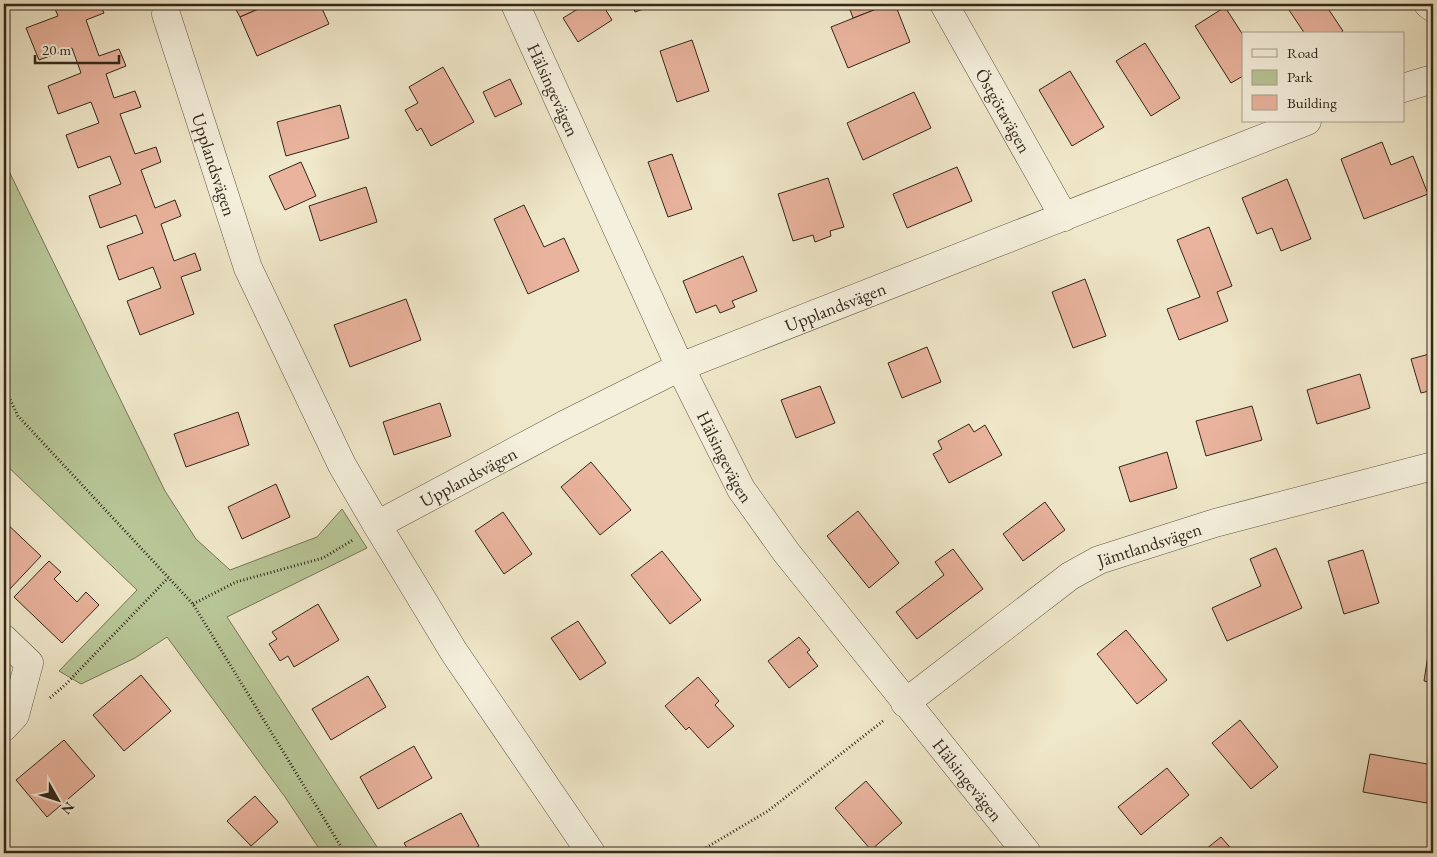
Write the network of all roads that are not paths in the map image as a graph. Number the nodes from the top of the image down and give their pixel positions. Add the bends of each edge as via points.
1 (515, 4) edge
2 (944, 4) edge
3 (1428, 4) edge
4 (1433, 8) edge
5 (166, 14) dead end
6 (1433, 79) edge
7 (1404, 88) edge
8 (1304, 122) edge
9 (1064, 217) junction
10 (680, 367) junction
11 (1433, 466) edge
12 (377, 525) junction
13 (4, 639) edge
14 (905, 703) junction
15 (10, 721) edge
16 (591, 853) edge
17 (1027, 853) edge

1 - 10 street, Hälsingevägen
2 - 9 street, Östgötavägen
3 - 4 street
5 - 12 street, Upplandsvägen via 248,268 342,465
6 - 7 street
8 - 9 street, Upplandsvägen
9 - 10 street, Upplandsvägen
10 - 12 street, Upplandsvägen
10 - 14 street, Hälsingevägen via 741,489 786,552
11 - 14 street, Jämtlandsvägen via 1216,523 1099,560 1070,576
12 - 16 street, Upplandsvägen via 454,652
13 - 15 street via 29,662
14 - 17 street, Hälsingevägen

